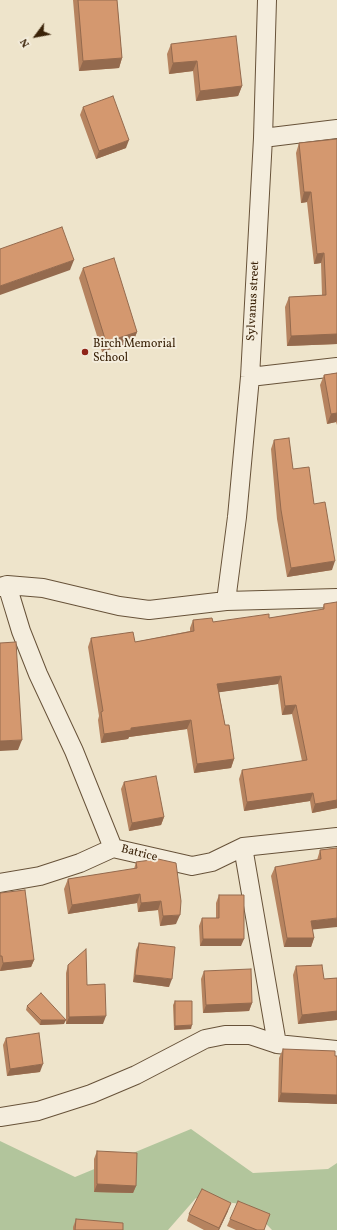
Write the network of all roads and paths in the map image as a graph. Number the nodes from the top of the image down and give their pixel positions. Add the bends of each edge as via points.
1 (267, 0) edge
2 (337, 128) edge
3 (263, 138) junction
4 (337, 367) edge
5 (250, 377) junction
6 (3, 586) edge
7 (337, 598) edge
8 (226, 601) junction
9 (337, 837) edge
10 (243, 847) junction
11 (113, 848) junction
12 (0, 883) edge
13 (277, 1044) junction
14 (337, 1050) edge
15 (0, 1118) edge

1 - 3 street, Sylvanus street
2 - 3 street
3 - 5 street, Sylvanus street
4 - 5 street
5 - 8 street, Sylvanus street
6 - 8 street via 43,588 119,606 149,610
6 - 11 street, Batrice
7 - 8 street
9 - 10 street, Batrice
10 - 11 street, Batrice via 212,862 192,866
10 - 13 street
11 - 12 street via 80,863 40,876
13 - 14 street
13 - 15 street via 250,1035 224,1035 205,1039 136,1075 91,1094 38,1111

